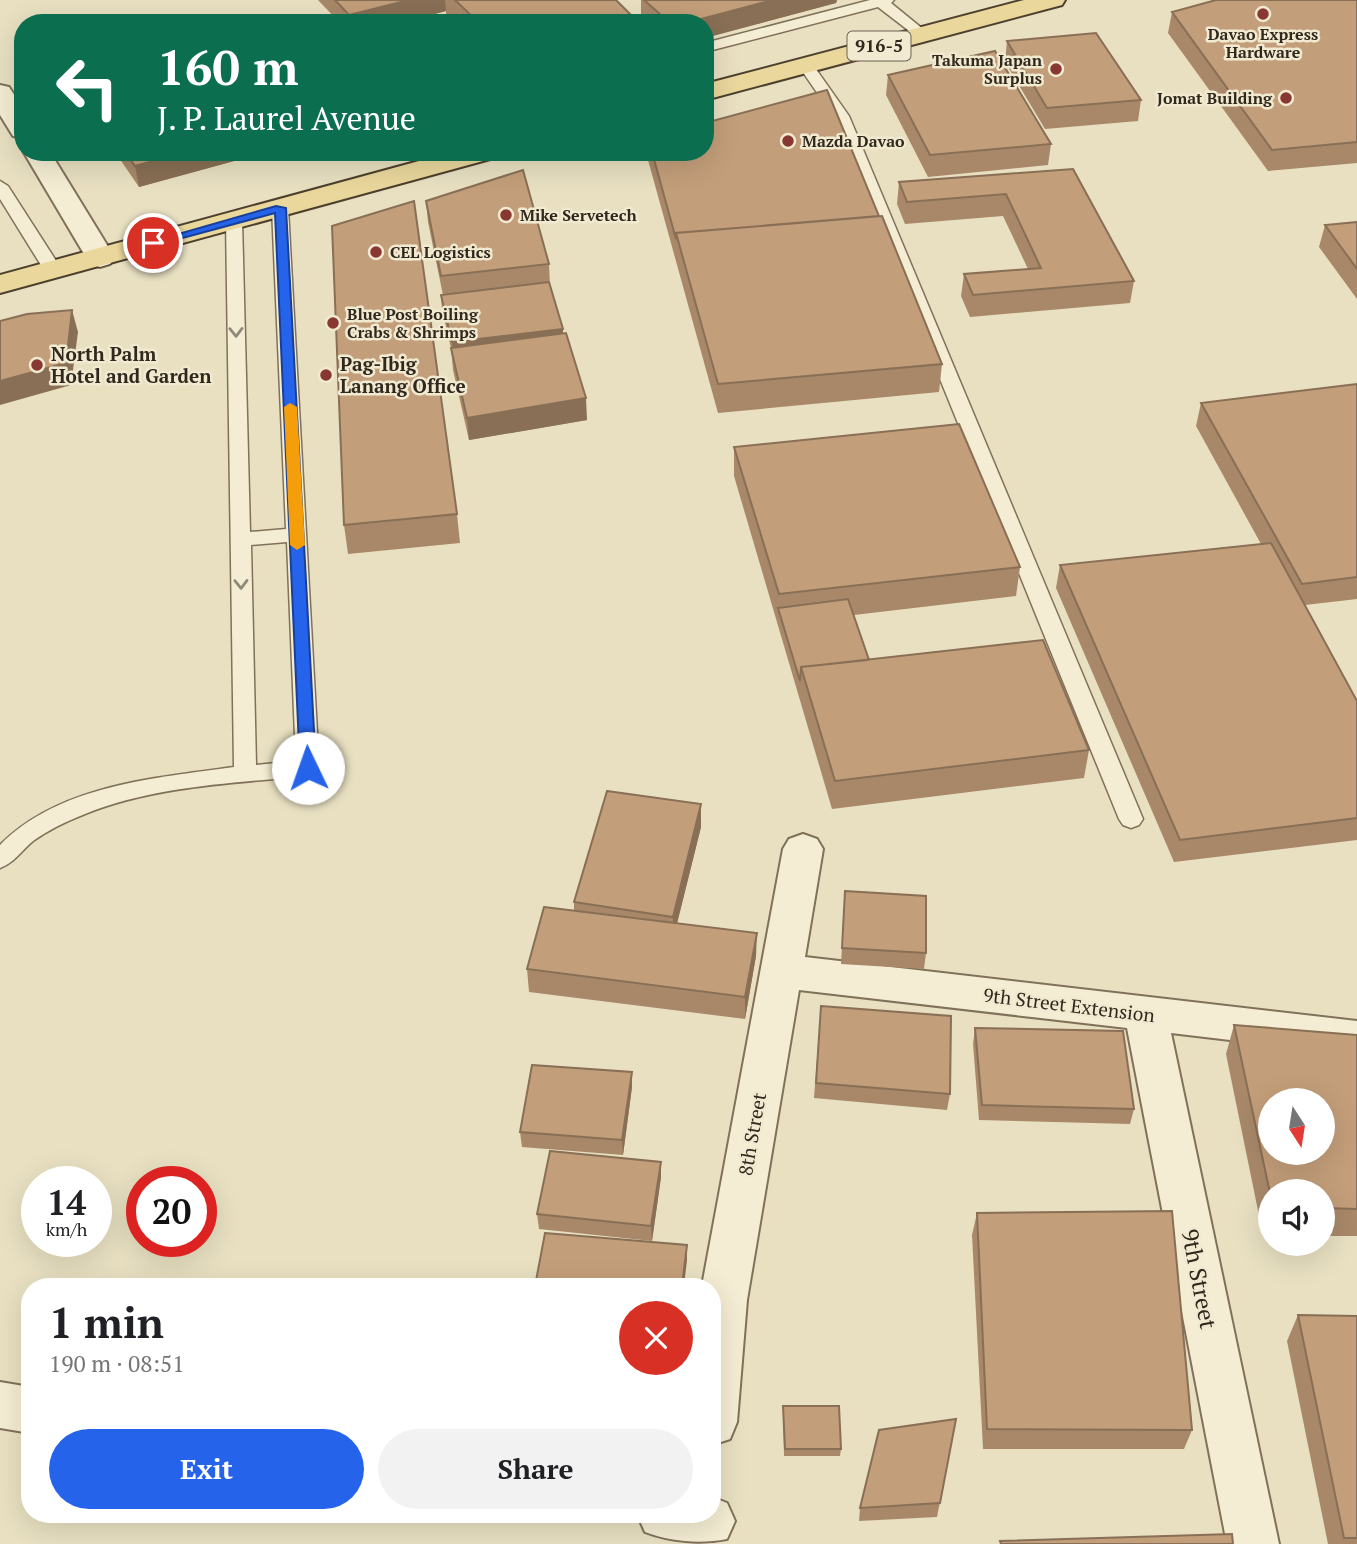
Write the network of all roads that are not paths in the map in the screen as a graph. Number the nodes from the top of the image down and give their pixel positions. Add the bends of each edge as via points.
1 (1053, 0) edge
2 (882, 1) edge
3 (922, 34) junction
4 (714, 46) edge
5 (806, 65) junction
6 (714, 89) edge
7 (0, 93) edge
8 (14, 116) edge
9 (41, 161) edge
10 (430, 161) edge
11 (0, 186) edge
12 (280, 208) junction
13 (234, 220) junction
14 (100, 258) junction
15 (53, 270) junction
16 (0, 284) edge
17 (297, 534) junction
18 (240, 540) junction
19 (245, 774) junction
20 (1130, 819) dead end
21 (803, 849) dead end
22 (0, 859) edge
23 (781, 971) junction
24 (1145, 1013) junction
25 (1357, 1038) edge
26 (721, 1322) edge
27 (0, 1405) edge
28 (21, 1408) edge
29 (1253, 1544) edge

1 - 3 main road, 916-5
2 - 3 lane
2 - 4 lane
3 - 5 main road, 916-5
5 - 6 main road, 916-5
5 - 20 lane via 841,116
7 - 8 street
9 - 14 street
10 - 12 main road
11 - 15 lane
12 - 13 main road
12 - 17 lane
13 - 14 main road
13 -> 18 lane
14 - 15 main road
15 - 16 main road
17 - 18 lane
17 - 19 lane via 308,768
18 -> 19 lane
19 - 22 lane via 152,787 87,803 27,833
21 - 23 street, 8th Street
23 - 24 street, 9th Street Extension
23 - 26 street, 8th Street
24 - 25 street, 9th Street Extension
24 - 29 street, 9th Street
27 - 28 street

